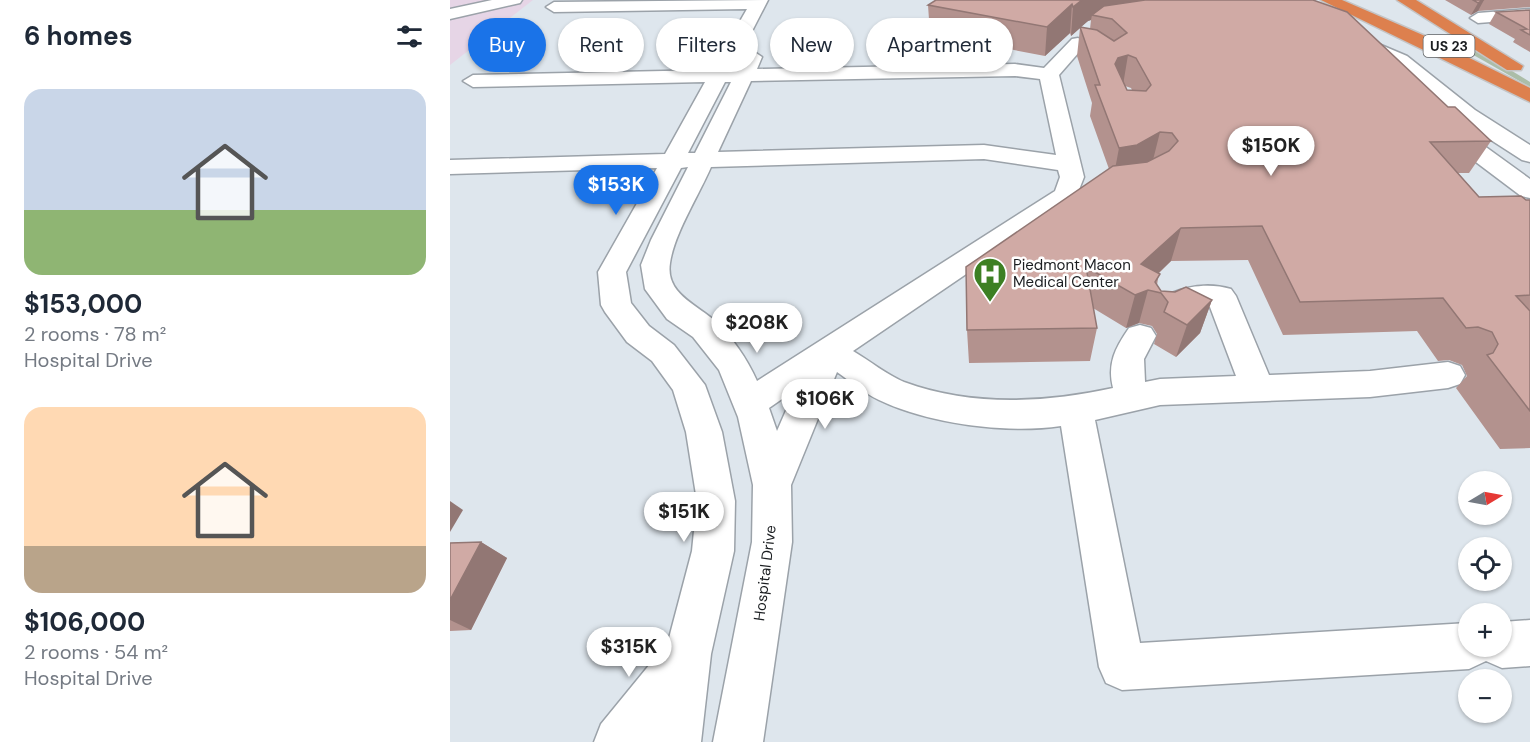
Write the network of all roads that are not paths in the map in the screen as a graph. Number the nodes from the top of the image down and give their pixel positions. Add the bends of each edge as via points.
1 (514, 0) edge
2 (1329, 0) edge
3 (1368, 0) edge
4 (1405, 0) edge
5 (1524, 0) edge
6 (767, 1) edge
7 (1530, 3) edge
8 (554, 7) dead end
9 (450, 14) edge
10 (1530, 14) edge
11 (1478, 18) edge
12 (1338, 33) edge
13 (1082, 42) edge
14 (1049, 74) junction
15 (732, 75) junction
16 (1530, 75) edge
17 (473, 81) dead end
18 (1530, 95) edge
19 (1467, 115) junction
20 (1530, 155) edge
21 (688, 159) junction
22 (450, 167) edge
23 (1076, 179) junction
24 (1530, 191) edge
25 (1164, 314) edge
26 (1140, 336) dead end
27 (829, 351) junction
28 (1448, 375) dead end
29 (1258, 388) junction
30 (1132, 397) junction
31 (750, 403) junction
32 (1076, 410) junction
33 (772, 485) junction
34 (1530, 643) edge
35 (1512, 644) edge
36 (1458, 647) edge
37 (688, 654) junction
38 (619, 742) edge
39 (676, 742) edge
40 (738, 742) edge

1 - 9 street
2 - 18 highway
3 - 18 highway, US 23
4 - 16 highway, US 23
5 - 7 street
6 - 8 street
6 - 15 street, Hospital Drive
10 - 11 street
12 - 19 street via 1400,60
13 - 14 street
14 - 15 street via 1000,62
14 - 23 street
15 - 17 street
15 - 21 street, Hospital Drive
19 - 20 street
19 - 24 street via 1436,121
21 - 22 street
21 - 23 street via 984,152
21 - 31 street, Hospital Drive via 655,265 660,289 678,310 704,329 733,364
21 - 37 street, Hospital Drive via 612,272 616,305 638,334 663,353 688,385 704,432 716,501 713,551
23 - 27 street via 1066,195
25 - 29 street via 1171,305 1190,297 1221,296
26 - 30 street via 1126,355 1125,373
27 - 31 street
27 - 32 street via 891,391 942,407 996,414
27 - 33 street
28 - 29 street via 1370,384
29 - 30 street
30 - 32 street
31 - 33 street, Hospital Drive
32 - 36 street via 1122,668
33 - 40 street, Hospital Drive via 772,542
34 - 35 street
37 - 38 street, Hospital Drive
37 - 39 street, Hospital Drive

